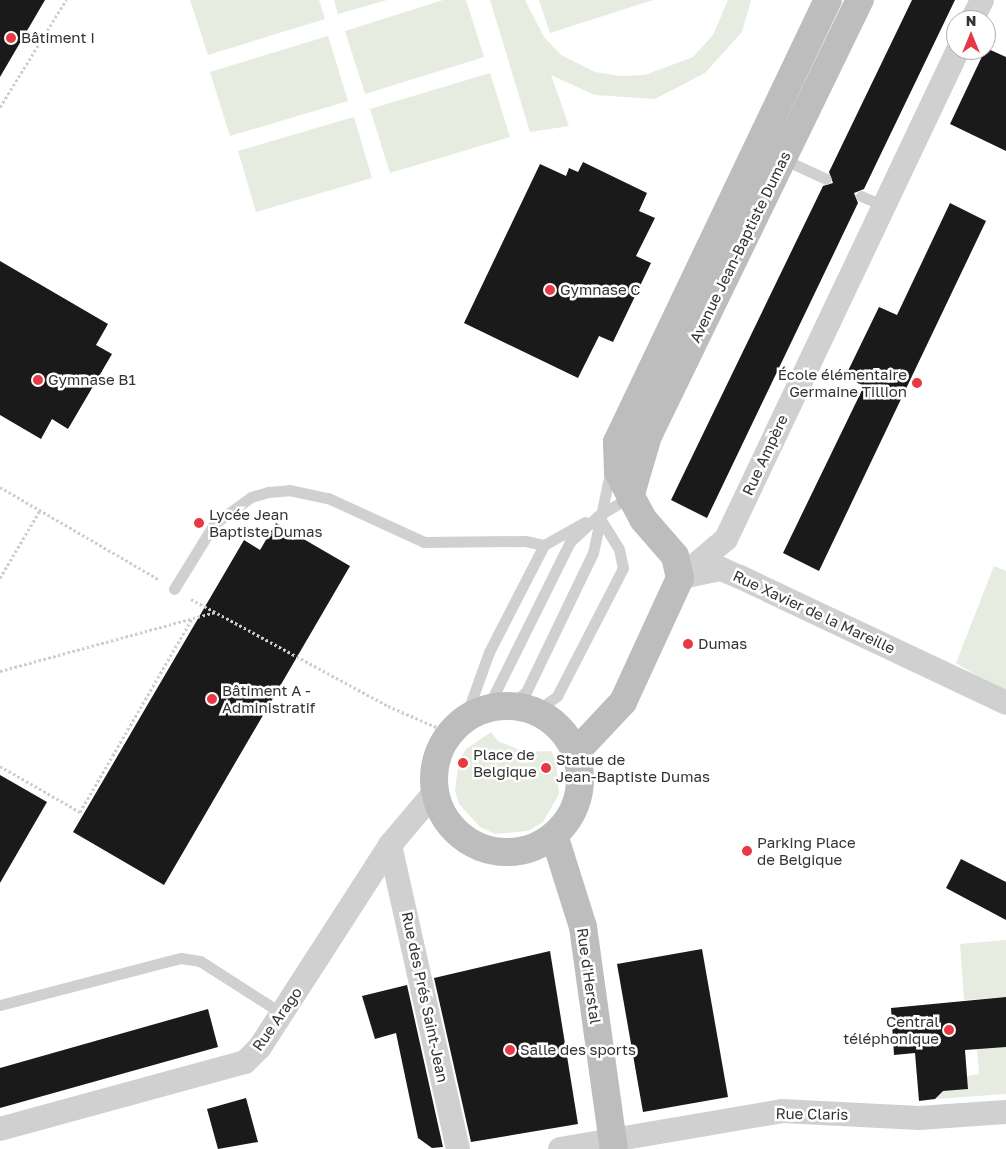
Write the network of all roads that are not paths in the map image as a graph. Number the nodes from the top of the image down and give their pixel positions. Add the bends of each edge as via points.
1 (828, 0) edge
2 (860, 0) edge
3 (953, 60) edge
4 (783, 160) junction
5 (826, 179) dead end
6 (861, 196) dead end
7 (884, 206) junction
8 (617, 442) junction
9 (630, 497) junction
10 (598, 516) junction
11 (544, 545) junction
12 (680, 578) junction
13 (174, 589) road end
14 (1006, 703) edge
15 (488, 715) junction
16 (576, 752) junction
17 (435, 792) junction
18 (554, 835) junction
19 (390, 845) junction
20 (0, 1005) edge
21 (283, 1014) junction
22 (1006, 1112) edge
23 (0, 1129) edge
24 (613, 1144) edge
25 (458, 1149) edge
26 (560, 1149) edge

1 - 8 street, Avenue Jean-Baptiste Dumas
2 - 4 street, Avenue Jean-Baptiste Dumas
3 - 7 street, Rue Ampère
4 - 5 lane
4 - 9 street, Avenue Jean-Baptiste Dumas via 648,436
6 - 7 lane
7 - 12 street, Rue Ampère via 726,538
8 - 9 street, Avenue Jean-Baptiste Dumas via 618,472
8 - 10 lane, Avenue Jean-Baptiste Dumas
9 - 10 lane
9 - 12 street via 643,519 675,556
10 - 11 lane via 556,535
10 - 15 lane via 570,542
10 - 15 lane, Avenue Jean-Baptiste Dumas via 593,554 526,692
10 - 15 lane via 619,549 623,568 557,696 542,707
11 - 13 lane via 525,541 424,542 407,537 328,498 289,490 268,492 251,497 214,524
11 - 15 lane via 489,652
12 - 14 street, Rue Xavier de la Mareille via 705,570 727,572
12 - 16 street, Rue Ampère via 623,702
15 - 16 street via 552,721
15 - 17 street via 437,759
16 - 18 street via 581,784 576,805
17 - 18 street via 448,823 460,835 487,850 529,849
17 - 19 street, Rue Arago
18 - 24 street, Rue d'Herstal via 582,927
19 - 21 street, Rue Arago
19 - 25 street, Rue des Prés Saint-Jean
20 - 21 lane via 181,958 200,962
21 - 23 street, Rue Arago via 260,1047 244,1062
22 - 24 street, Rue Claris via 919,1118 782,1110
24 - 26 street, Rue Claris

